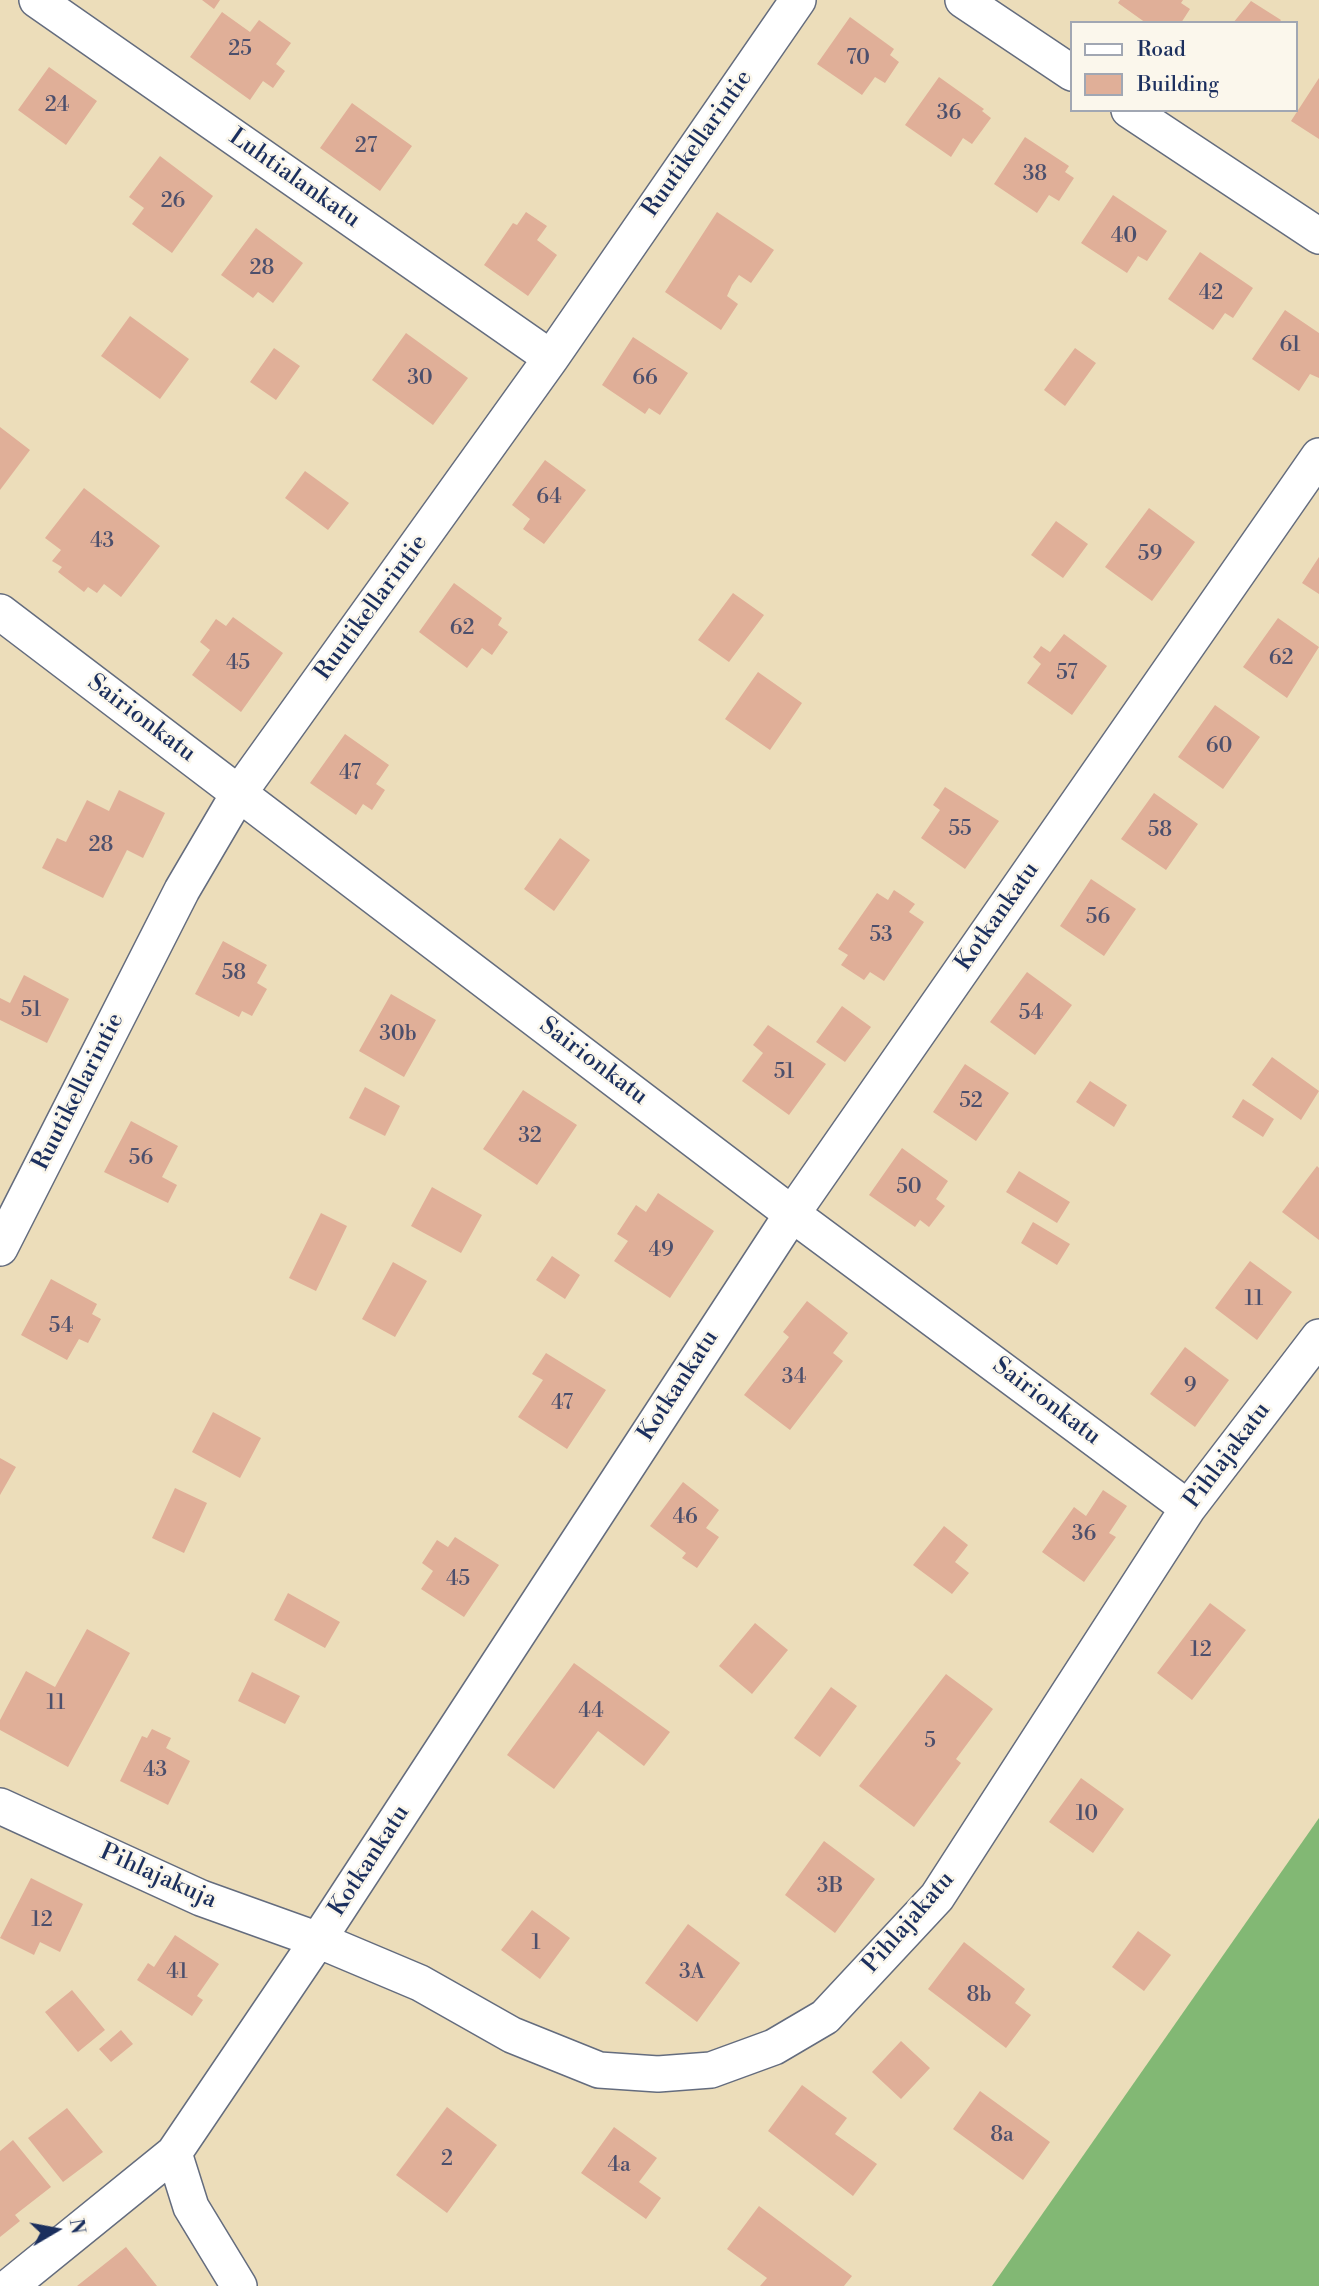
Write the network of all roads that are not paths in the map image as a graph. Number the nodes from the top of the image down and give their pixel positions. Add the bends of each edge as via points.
1 (37, 0) edge
2 (797, 0) edge
3 (963, 0) edge
4 (1070, 72) edge
5 (1132, 112) edge
6 (1319, 236) edge
7 (551, 358) junction
8 (1319, 456) edge
9 (0, 612) edge
10 (239, 793) junction
11 (792, 1214) junction
12 (0, 1248) edge
13 (1319, 1337) edge
14 (1188, 1508) junction
15 (0, 1806) edge
16 (318, 1940) junction
17 (174, 2153) junction
18 (10, 2286) edge
19 (239, 2286) edge

1 - 7 street, Luhtialankatu
2 - 7 street, Ruutikellarintie
3 - 4 street
5 - 6 street
7 - 10 street, Ruutikellarintie
8 - 11 street, Kotkankatu
9 - 10 street, Sairionkatu
10 - 11 street, Sairionkatu
10 - 12 street, Ruutikellarintie via 182,890
11 - 14 street, Sairionkatu
11 - 16 street, Kotkankatu
13 - 14 street, Pihlajakatu
14 - 16 street, Pihlajakatu via 937,1897 825,2017 774,2047 711,2070 658,2074 599,2070 512,2035 420,1983
15 - 16 street, Pihlajakuja via 201,1898
16 - 17 street, Kotkankatu
17 - 18 street, Kotkankatu
17 - 19 street via 191,2207

